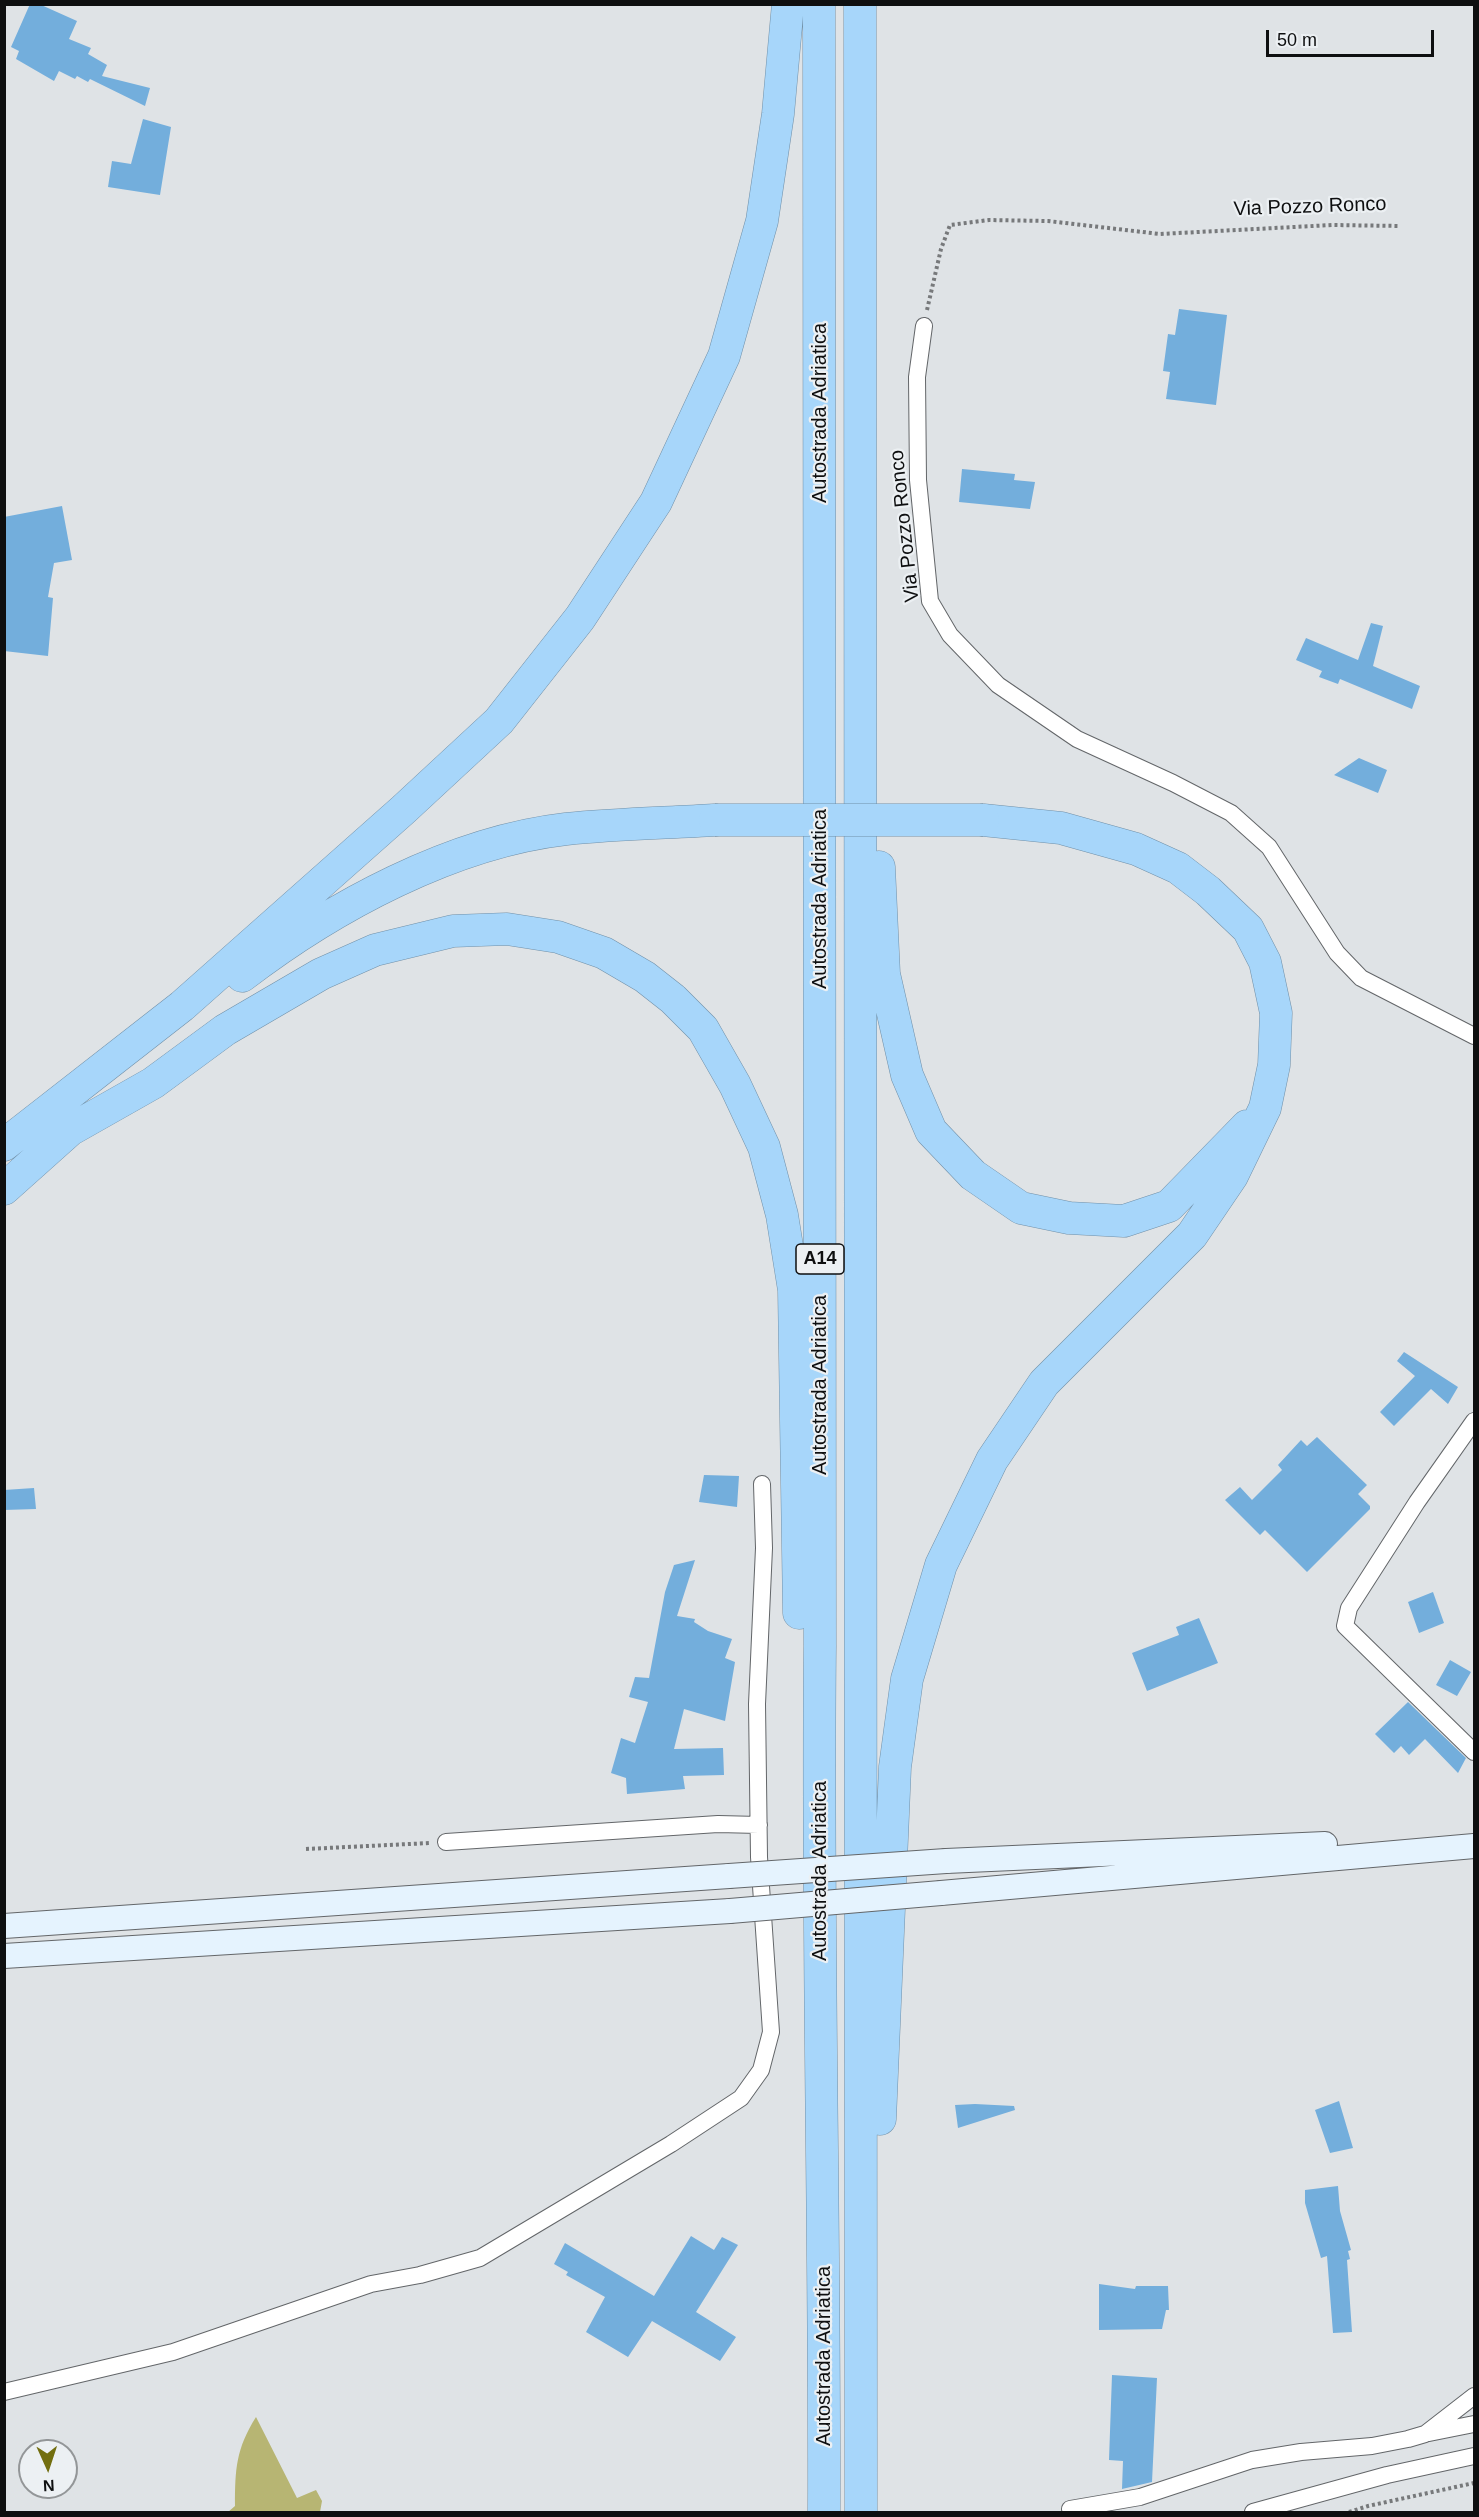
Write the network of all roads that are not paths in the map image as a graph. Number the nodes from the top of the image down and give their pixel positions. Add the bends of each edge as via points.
1 (788, 4) edge
2 (819, 4) edge
3 (860, 4) edge
4 (924, 326) road end
5 (861, 474) junction
6 (188, 1017) junction
7 (1474, 1036) edge
8 (1265, 1108) junction
9 (70, 1130) junction
10 (15, 1136) edge
11 (4, 1189) edge
12 (1474, 1421) edge
13 (762, 1484) dead end
14 (1474, 1752) edge
15 (759, 1825) junction
16 (1474, 1837) edge
17 (446, 1842) road end
18 (1474, 1846) edge
19 (818, 1862) junction
20 (4, 1926) edge
21 (4, 1956) edge
22 (861, 2359) junction
23 (4, 2392) edge
24 (1474, 2396) edge
25 (1474, 2424) edge
26 (1425, 2434) junction
27 (1474, 2456) edge
28 (1070, 2509) dead end
29 (824, 2512) edge
30 (861, 2512) edge
31 (1253, 2512) edge

1 - 10 highway via 778,114 762,221 724,356 656,502 580,618 499,721 403,810 182,1006
2 - 19 highway, Autostrada Adriatica / A14
3 - 5 highway, Autostrada Adriatica / A14
4 - 7 street, Via Pozzo Ronco via 917,377 919,491 930,601 950,635 998,685 1077,739 1231,813 1269,846 1337,954 1361,978
5 - 8 highway via 884,974 907,1075 931,1131 973,1175 1020,1208 1069,1218 1124,1221 1169,1206
5 - 22 highway, Autostrada Adriatica / A14
6 - 8 highway, bridge via 338,909 407,876 481,848 564,829 715,820 983,820 1060,828 1136,849 1178,868 1248,929 1265,962 1276,1013 1274,1065
6 - 9 highway
6 - 10 highway
8 - 22 highway via 1232,1176 1192,1235 1044,1383 992,1460 941,1565 907,1679 895,1767 876,2195
9 - 11 highway
9 - 19 highway via 153,1083 225,1030 321,974 375,950 453,931 507,929 558,937 604,953 673,999 703,1029 735,1085 764,1147 782,1215 794,1290 799,1621
12 - 14 street via 1349,1608 1345,1626
13 - 15 street via 764,1548 757,1704
15 - 17 street via 718,1824
15 - 23 street via 771,2032 761,2070 741,2098 480,2258 371,2284 173,2352
16 - 20 main road, bridge via 946,1861
18 - 21 main road, bridge via 730,1911
19 - 29 highway, Autostrada Adriatica / A14 via 825,2267
22 - 30 highway, Autostrada Adriatica / A14
24 - 26 street
25 - 26 street
26 - 28 street via 1372,2446 1252,2460 1140,2497
27 - 31 street

